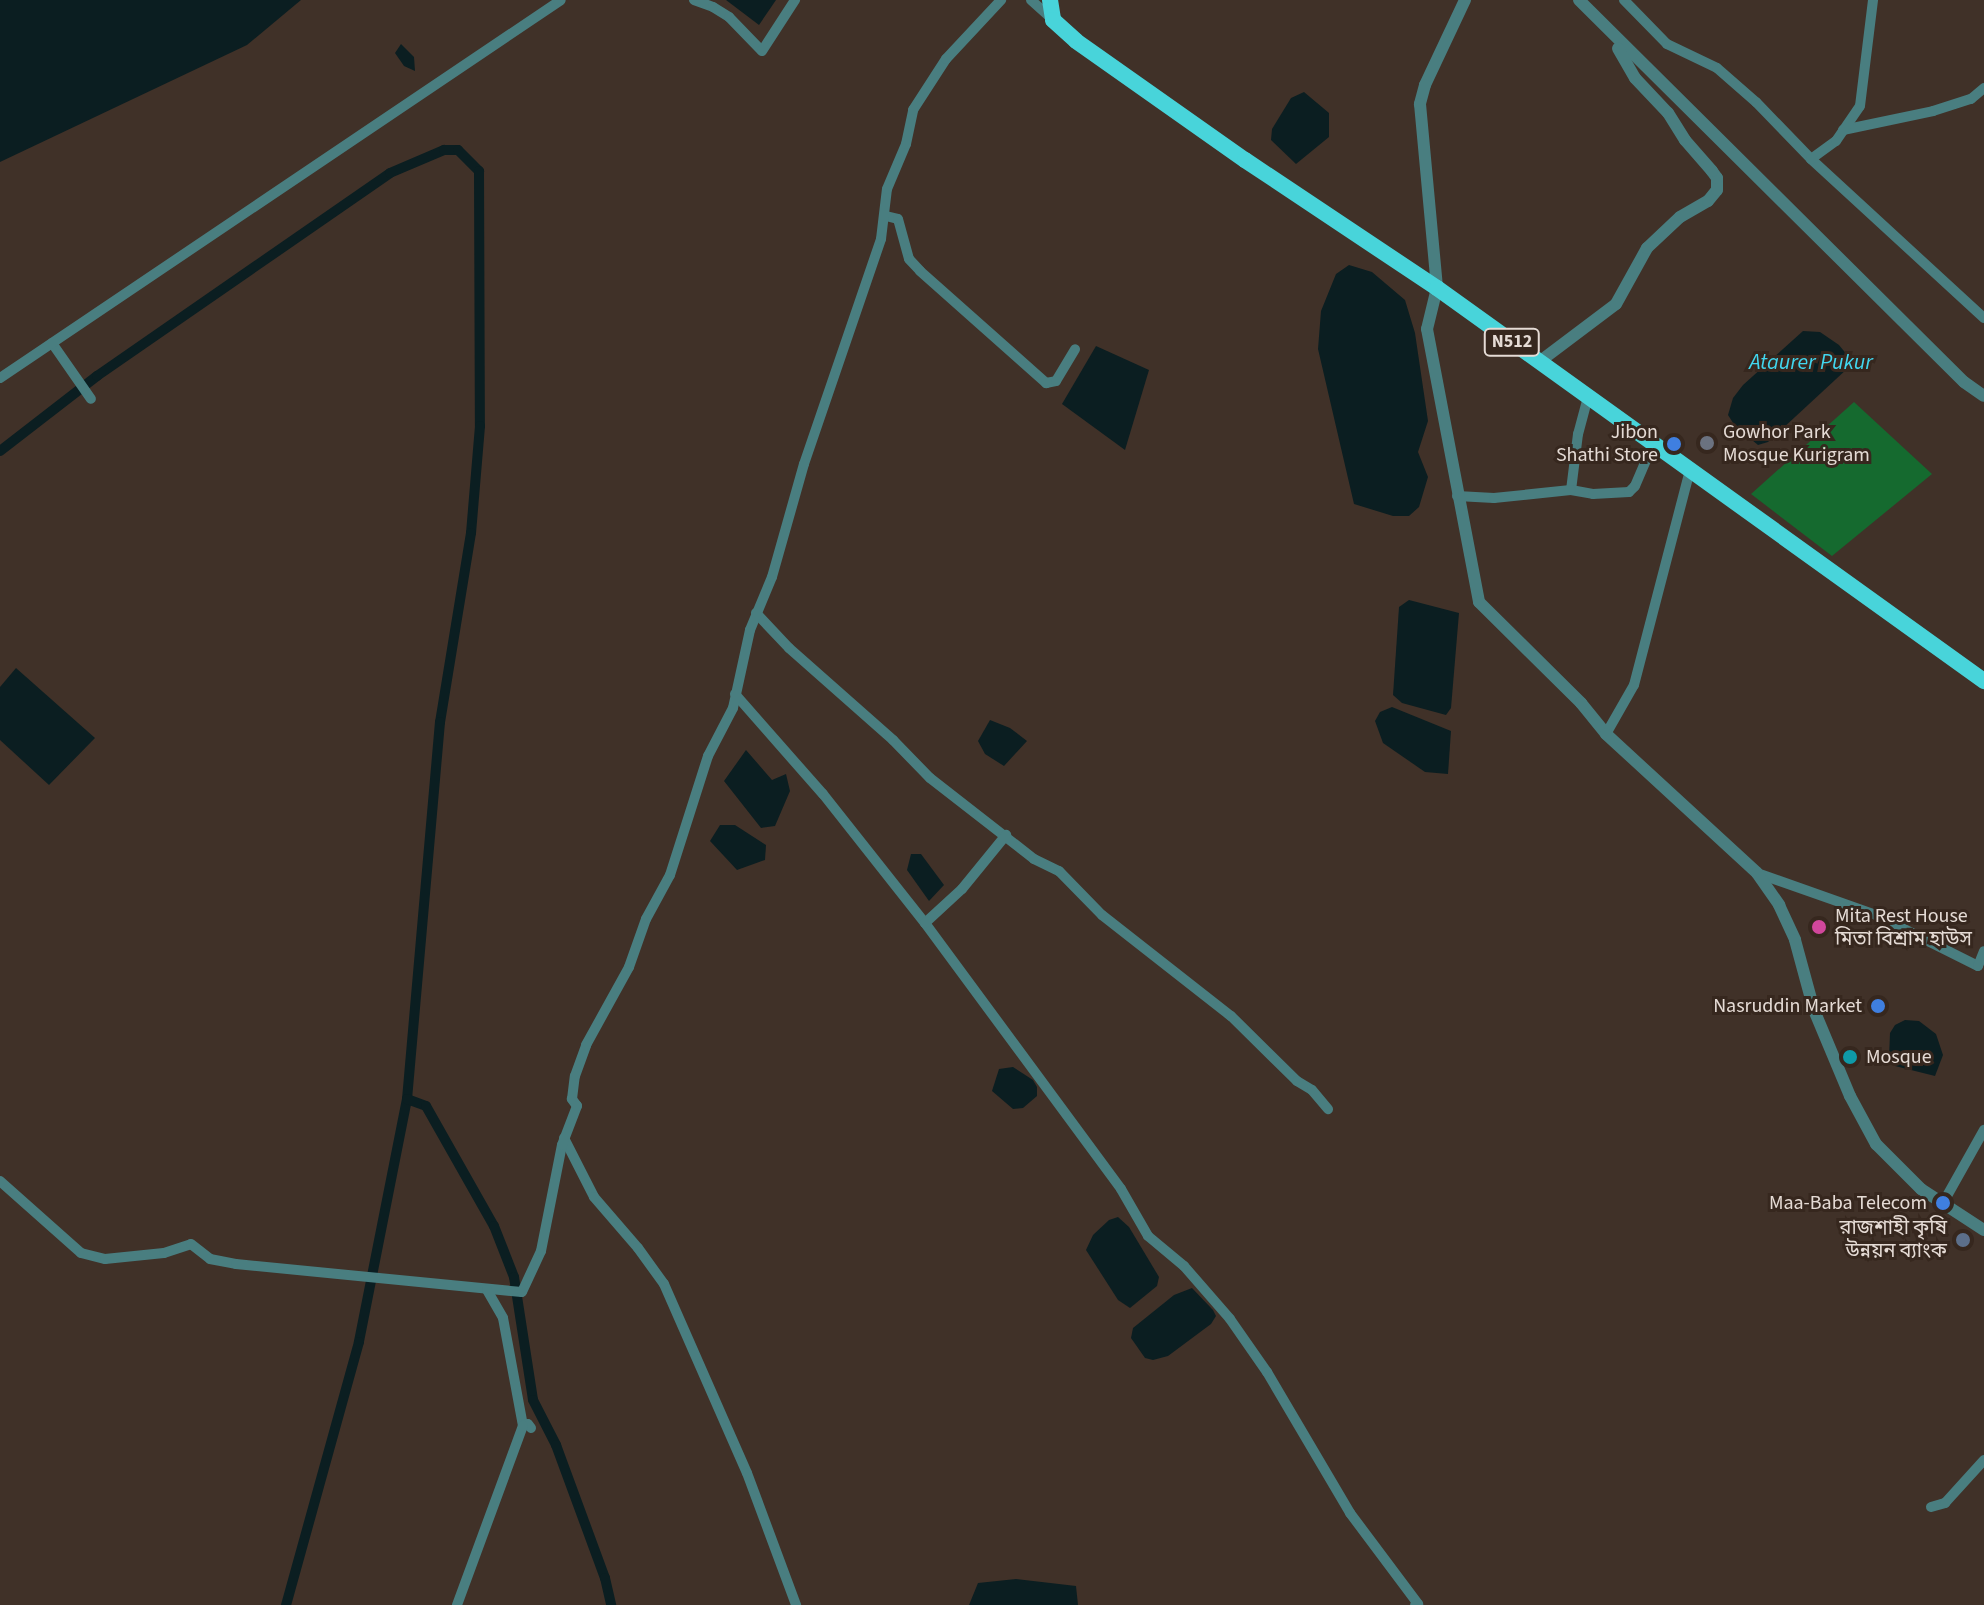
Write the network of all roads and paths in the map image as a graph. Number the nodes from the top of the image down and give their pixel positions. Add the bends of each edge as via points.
1 (561, 0) edge
2 (694, 0) edge
3 (795, 0) edge
4 (1001, 0) edge
5 (1031, 0) edge
6 (1050, 0) edge
7 (1465, 0) edge
8 (1579, 0) edge
9 (1624, 0) edge
10 (1873, 0) edge
11 (1053, 20) junction
12 (1610, 33) junction
13 (1984, 88) edge
14 (1843, 130) junction
15 (1811, 159) junction
16 (886, 216) junction
17 (1437, 288) junction
18 (1984, 318) edge
19 (52, 343) junction
20 (1075, 349) dead end
21 (1539, 362) junction
22 (0, 378) edge
23 (1984, 396) edge
24 (1588, 397) junction
25 (91, 399) dead end
26 (1653, 444) junction
27 (1690, 470) junction
28 (1571, 490) junction
29 (1457, 496) junction
30 (756, 613) junction
31 (1984, 681) edge
32 (735, 694) junction
33 (1606, 734) junction
34 (1006, 835) junction
35 (1757, 873) junction
36 (925, 923) junction
37 (1984, 951) edge
38 (1981, 967) edge
39 (1328, 1109) dead end
40 (1984, 1130) edge
41 (564, 1138) junction
42 (0, 1181) edge
43 (1943, 1203) junction
44 (1984, 1230) edge
45 (487, 1290) junction
46 (1984, 1460) edge
47 (1931, 1507) dead end
48 (457, 1605) edge
49 (796, 1605) edge
50 (1415, 1605) edge

1 - 19 street
2 - 3 street via 729,17 762,51
4 - 16 street via 946,59 913,110 887,189
5 - 11 street
6 - 11 highway
7 - 17 street via 1420,104
8 - 12 street
9 - 15 street via 1667,44 1717,68
10 - 14 street via 1860,106
11 - 17 highway, N512 via 1245,160
12 - 21 street via 1635,78 1717,178 1717,190 1647,248 1616,304
12 - 23 street
13 - 14 street via 1971,99 1933,111
14 - 15 street
15 - 18 street
16 - 20 street via 898,219 909,259 920,271 1046,383 1056,381
16 - 30 street via 772,577
17 - 21 highway, N512
17 - 29 street via 1427,329
19 - 22 street
19 - 25 street
21 - 24 highway, N512
24 - 26 highway, N512
24 - 28 street
26 - 27 highway, N512
26 - 28 street via 1629,492
27 - 31 highway, N512
27 - 33 street via 1634,685
28 - 29 street
29 - 33 street via 1479,602
30 - 32 street
30 - 34 street via 930,778
32 - 36 street
32 - 41 street via 694,794 670,875 586,1045 573,1082 577,1106
33 - 35 street
34 - 36 street via 962,889
34 - 39 street via 1034,859 1059,871 1111,922 1231,1016
35 - 38 street via 1876,915
35 - 43 street via 1795,940 1814,1010 1876,1144 1921,1189
36 - 50 street via 1121,1189 1148,1236 1184,1266 1230,1319 1350,1513
37 - 38 street
40 - 43 street
41 - 45 street via 541,1251 529,1282 522,1292
41 - 49 street via 594,1197 664,1284 747,1473
42 - 45 street via 81,1253 93,1256 138,1258 191,1244 210,1259 236,1264
43 - 44 street
45 - 48 street via 503,1318 527,1427
46 - 47 street via 1945,1503

